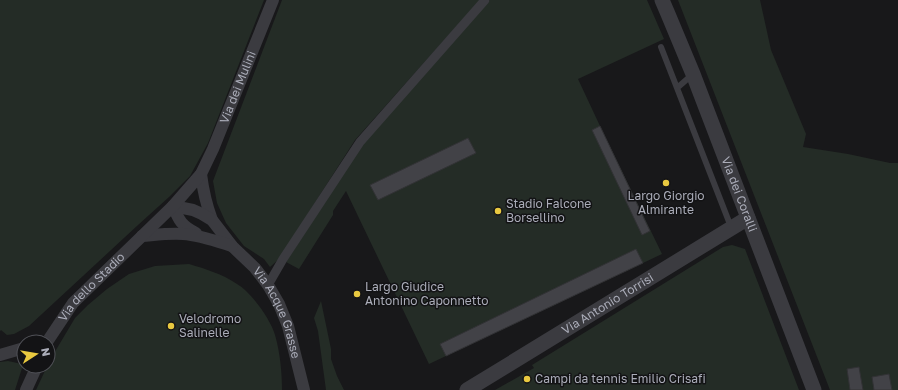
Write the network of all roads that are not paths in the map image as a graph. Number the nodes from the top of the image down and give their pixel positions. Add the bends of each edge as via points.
1 (273, 0) edge
2 (485, 0) edge
3 (662, 0) edge
4 (661, 47) dead end
5 (693, 74) junction
6 (677, 88) junction
7 (201, 174) junction
8 (173, 206) junction
9 (748, 218) junction
10 (212, 220) junction
11 (732, 228) junction
12 (142, 236) junction
13 (206, 238) junction
14 (232, 246) junction
15 (268, 285) junction
16 (52, 334) edge
17 (16, 350) edge
18 (0, 355) edge
19 (33, 374) edge
20 (26, 390) edge
21 (304, 390) edge
22 (467, 390) edge
23 (814, 390) edge

1 - 7 street, Via dei Mulini
2 - 15 street via 360,142
3 - 5 street, Via dei Coralli
4 - 6 lane
5 - 6 lane
5 - 9 street, Via dei Coralli
6 - 11 lane
7 - 8 street, Via dei Mulini
7 - 10 street via 206,204
8 - 10 street via 193,210
8 - 12 street, Via dello Stadio
8 - 13 street via 183,226
9 - 11 street, Via Antonio Torrisi
9 - 23 street, Via dei Coralli
10 - 14 street, Via Acque Grasse
11 - 22 street, Via Antonio Torrisi
12 - 13 street via 182,234
12 - 16 street, Via dello Stadio via 73,303
13 - 14 street
14 - 15 street, Via Acque Grasse
15 - 21 street, Via Acque Grasse via 288,326
17 - 18 street
19 - 20 street

